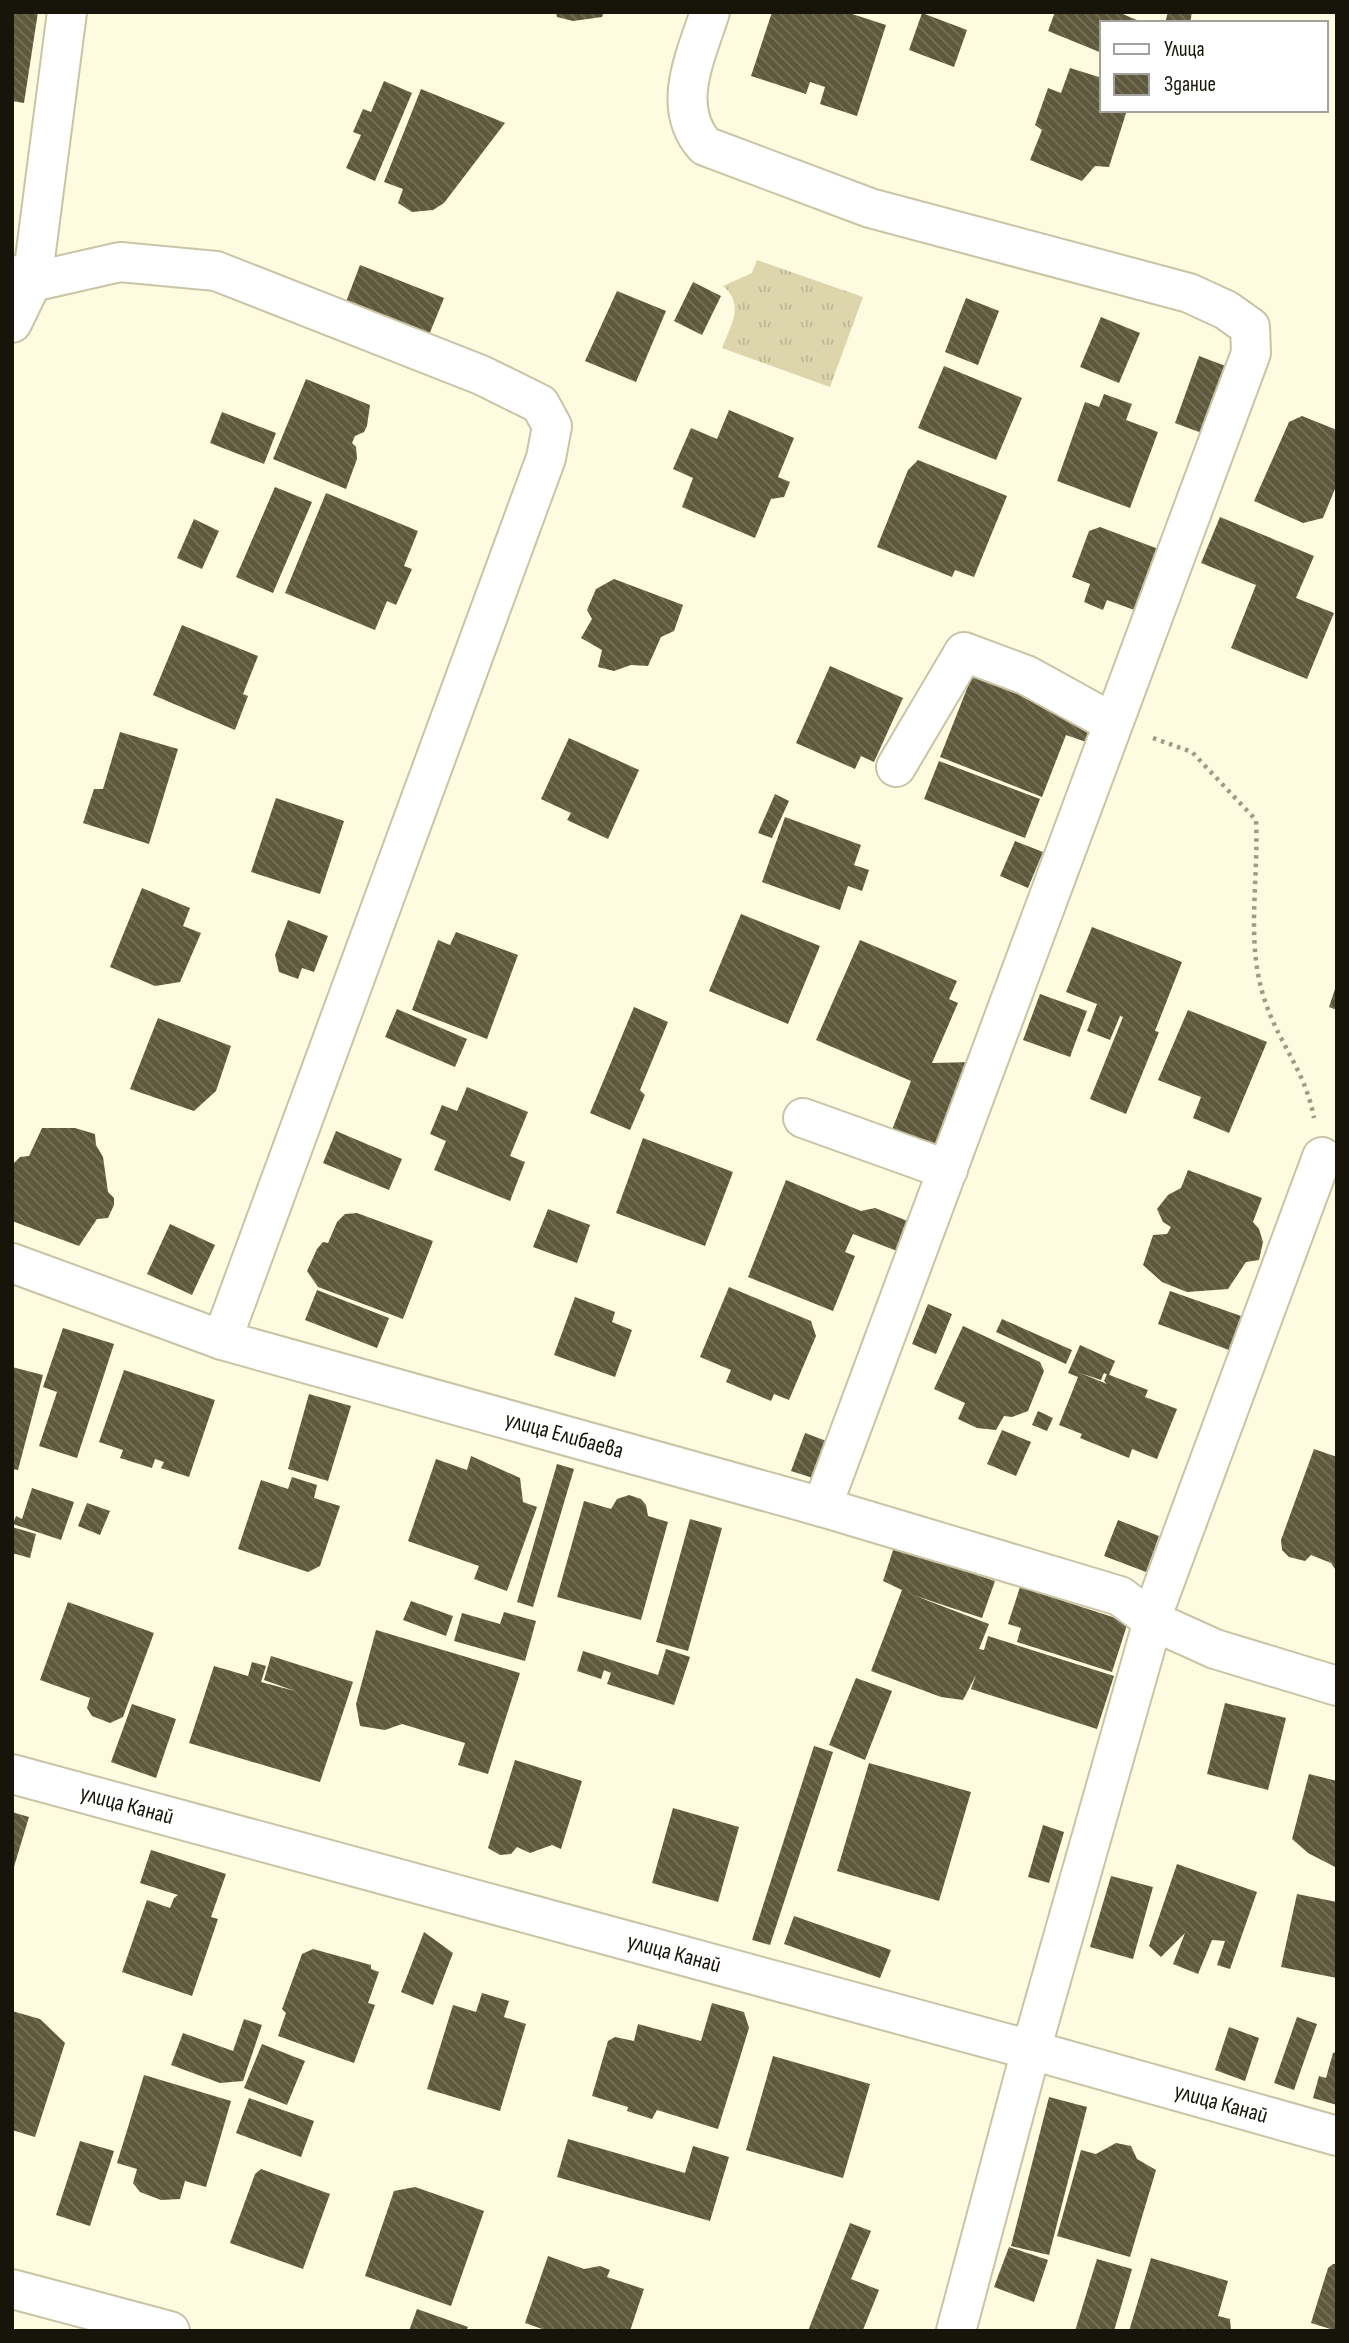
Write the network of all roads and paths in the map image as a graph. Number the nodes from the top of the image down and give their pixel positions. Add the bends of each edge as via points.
1 (67, 12) edge
2 (710, 12) edge
3 (22, 278) edge
4 (12, 323) edge
5 (1114, 723) junction
6 (896, 767) dead end
7 (803, 1118) dead end
8 (1322, 1157) joint
9 (948, 1170) junction
10 (12, 1263) edge
11 (222, 1340) junction
12 (822, 1507) junction
13 (1152, 1620) junction
14 (1337, 1686) edge
15 (12, 1774) edge
16 (1031, 2050) junction
17 (1337, 2136) edge
18 (12, 2288) edge
19 (170, 2331) edge
20 (956, 2331) edge

1 - 3 street
2 - 5 street via 690,75 686,113 693,133 705,146 870,208 1189,293 1250,327 1251,353
3 - 4 street
3 - 11 street via 120,262 216,271 481,375 540,404 552,426 546,458
5 - 6 street via 1026,675 964,652
5 - 8 path via 1192,752 1256,820 1253,946 1265,1001 1309,1089
5 - 9 street
7 - 9 street
8 - 13 street
9 - 12 street
10 - 11 street, улица Елибаева
11 - 12 street, улица Елибаева
12 - 13 street, улица Елибаева via 1120,1596
13 - 14 street via 1214,1649
13 - 16 street
15 - 16 street, улица Канай
16 - 17 street, улица Канай
16 - 20 street
18 - 19 street

